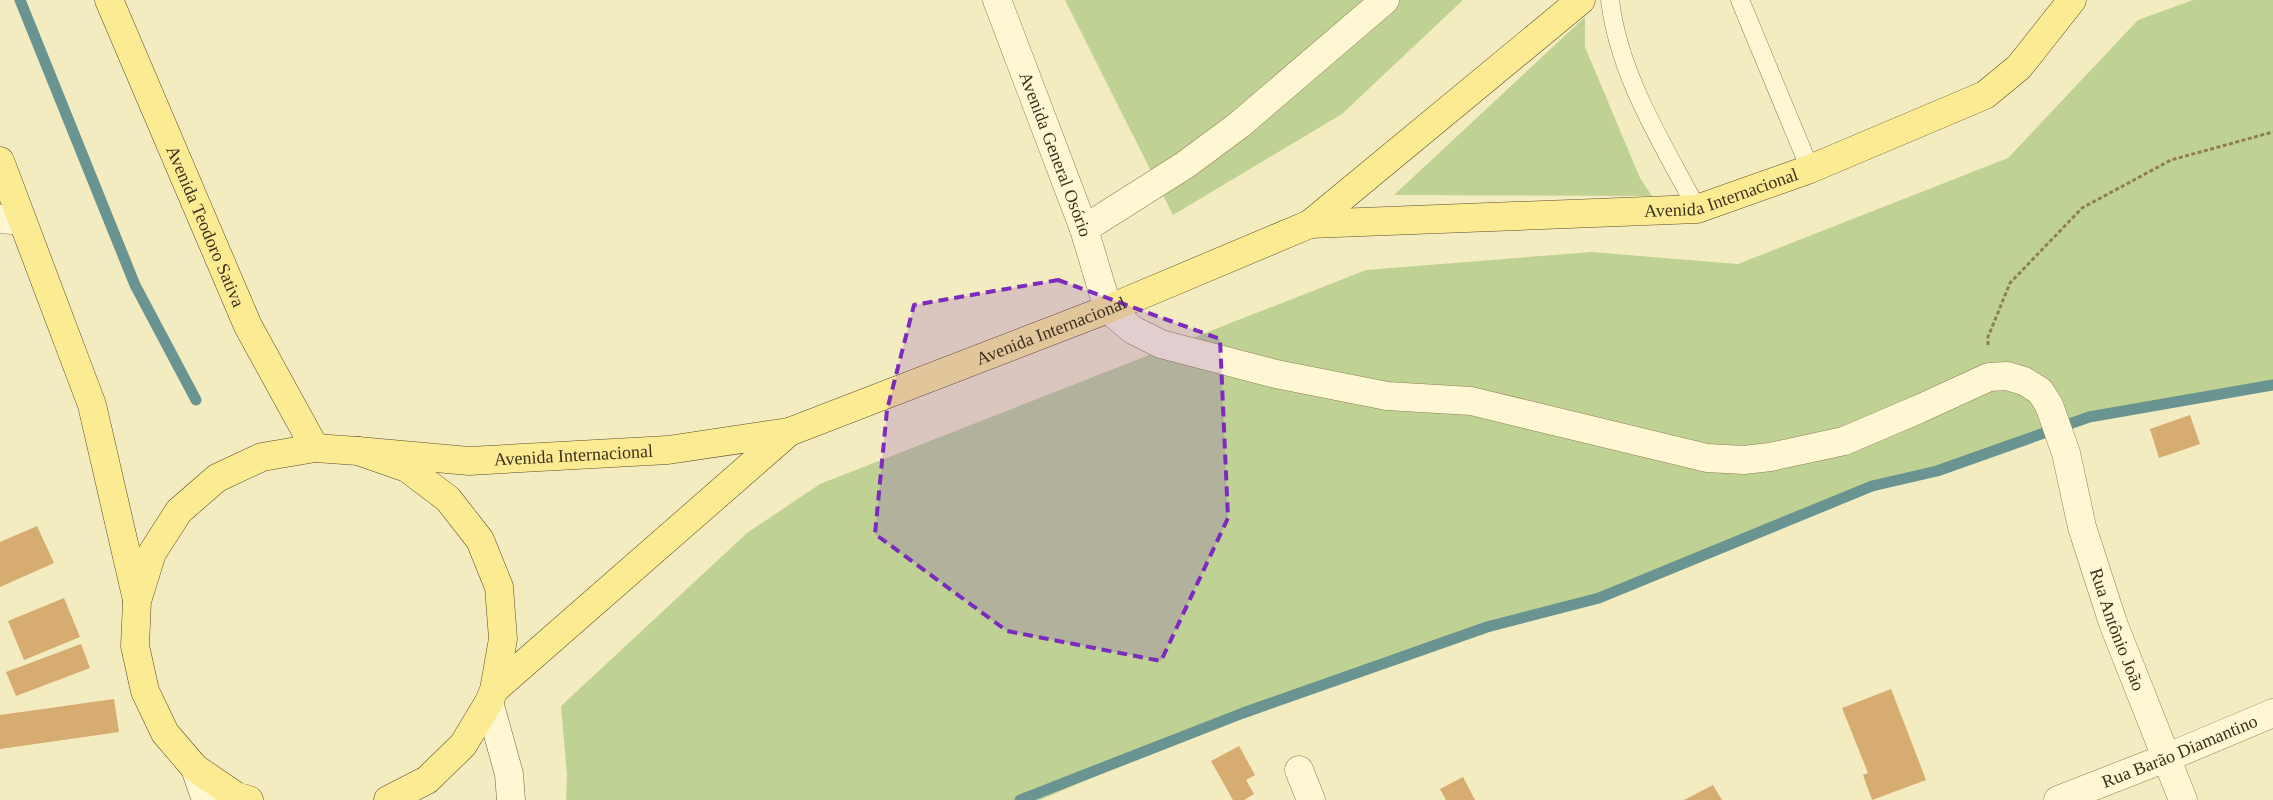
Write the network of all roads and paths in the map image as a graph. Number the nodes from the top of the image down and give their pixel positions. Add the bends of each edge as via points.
1 (109, 0) edge
2 (997, 0) edge
3 (1385, 0) edge
4 (1581, 0) edge
5 (1610, 0) edge
6 (1740, 0) edge
7 (2072, 0) edge
8 (2273, 132) edge
9 (0, 161) edge
10 (1810, 169) junction
11 (1697, 209) junction
12 (11, 220) edge
13 (1310, 224) junction
14 (1084, 229) junction
15 (1108, 310) junction
16 (1989, 377) junction
17 (788, 432) junction
18 (315, 448) junction
19 (358, 451) junction
20 (138, 601) junction
21 (491, 696) junction
22 (2273, 713) edge
23 (2166, 758) junction
24 (195, 768) junction
25 (1299, 770) dead end
26 (206, 800) edge
27 (249, 800) edge
28 (388, 800) edge
29 (511, 800) edge
30 (1311, 800) edge
31 (2058, 800) edge
32 (2183, 800) edge

1 - 18 main road, Avenida Teodoro Sativa via 248,326
2 - 14 street, Avenida General Osório
3 - 14 street via 1185,166
4 - 13 main road, Avenida Internacional
5 - 11 lane via 1622,56 1637,94
6 - 10 lane
7 - 10 main road, Avenida Internacional via 2019,67 1985,95
8 - 16 path via 2171,160 2082,208 2010,283 1988,337
9 - 12 main road
10 - 11 main road, Avenida Internacional
11 - 13 main road, Avenida Internacional
12 - 20 main road via 92,405
13 - 15 main road, Avenida Internacional
14 - 15 street, Avenida General Osório
15 - 16 street via 1133,330 1161,344 1276,374 1387,396 1471,401 1707,458 1744,460 1770,457 1844,440
15 - 17 main road, Avenida Internacional
16 - 23 street, Rua Antônio João via 2007,376 2024,381 2040,391 2049,405 2066,453 2093,563
17 - 19 main road, Avenida Internacional via 668,450 469,461
17 - 21 main road, Avenida Internacional
18 - 19 main road
18 - 20 main road via 262,457 217,478 179,511 152,553
19 - 21 main road via 407,468 448,499 480,540 498,588 504,639
20 - 24 main road via 135,646 145,692 165,733
21 - 28 main road via 463,745 426,780
21 - 29 street via 509,774
22 - 23 street, Rua Barão Diamantino
23 - 31 street, Rua Barão Diamantino
23 - 32 street, Rua Antônio João
24 - 26 street
24 - 27 main road via 236,796
25 - 30 street

